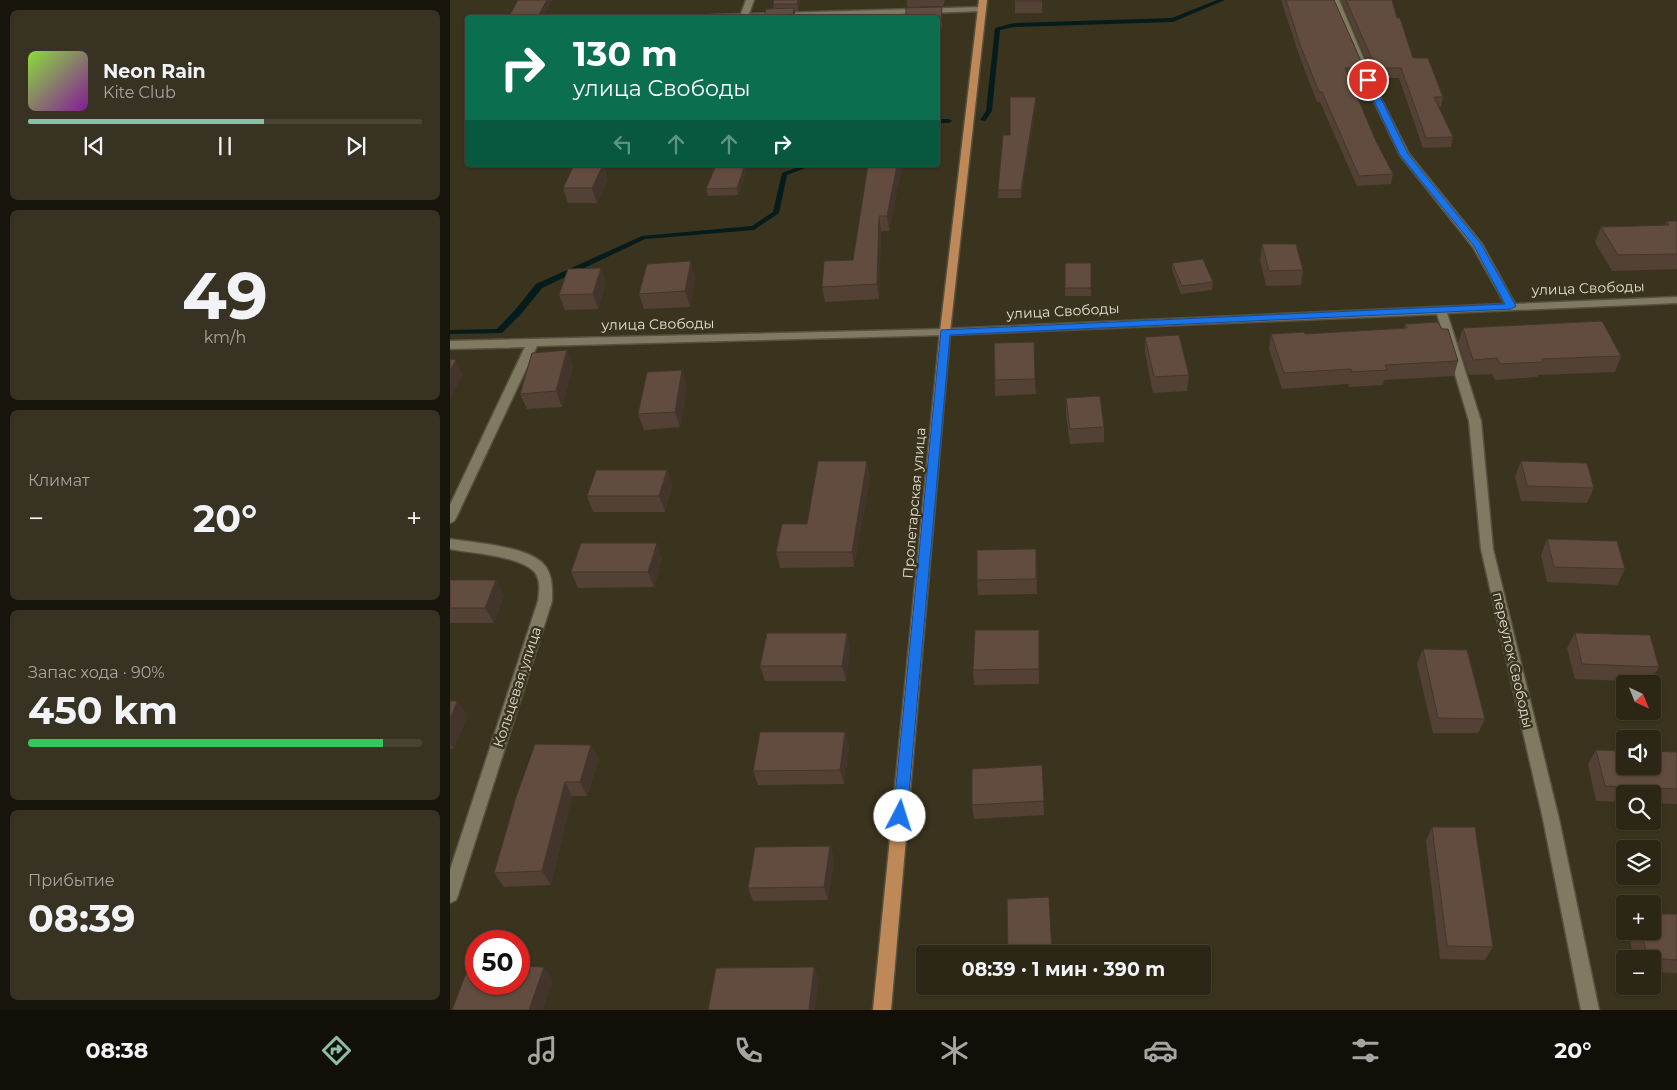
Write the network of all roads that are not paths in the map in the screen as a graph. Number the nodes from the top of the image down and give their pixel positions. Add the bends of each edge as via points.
1 (750, 0) edge
2 (1336, 0) edge
3 (982, 4) edge
4 (744, 15) edge
5 (764, 15) edge
6 (1677, 300) edge
7 (1511, 306) junction
8 (1441, 310) junction
9 (945, 332) junction
10 (533, 342) junction
11 (450, 345) edge
12 (450, 518) edge
13 (450, 544) edge
14 (450, 895) edge
15 (882, 1010) edge
16 (1590, 1010) edge

1 - 4 street
2 - 7 street via 1374,96 1405,155 1478,246
3 - 5 street
3 - 9 main road, Пролетарская улица
6 - 7 street, улица Свободы
7 - 8 street, улица Свободы
8 - 9 street, улица Свободы
8 - 16 street, переулок Свободы via 1476,422 1487,549 1551,819
9 - 10 street, улица Свободы
9 - 15 main road, Пролетарская улица
10 - 11 street, улица Свободы
10 - 12 street
13 - 14 street, Кольцевая улица via 523,556 540,568 546,583 545,601

